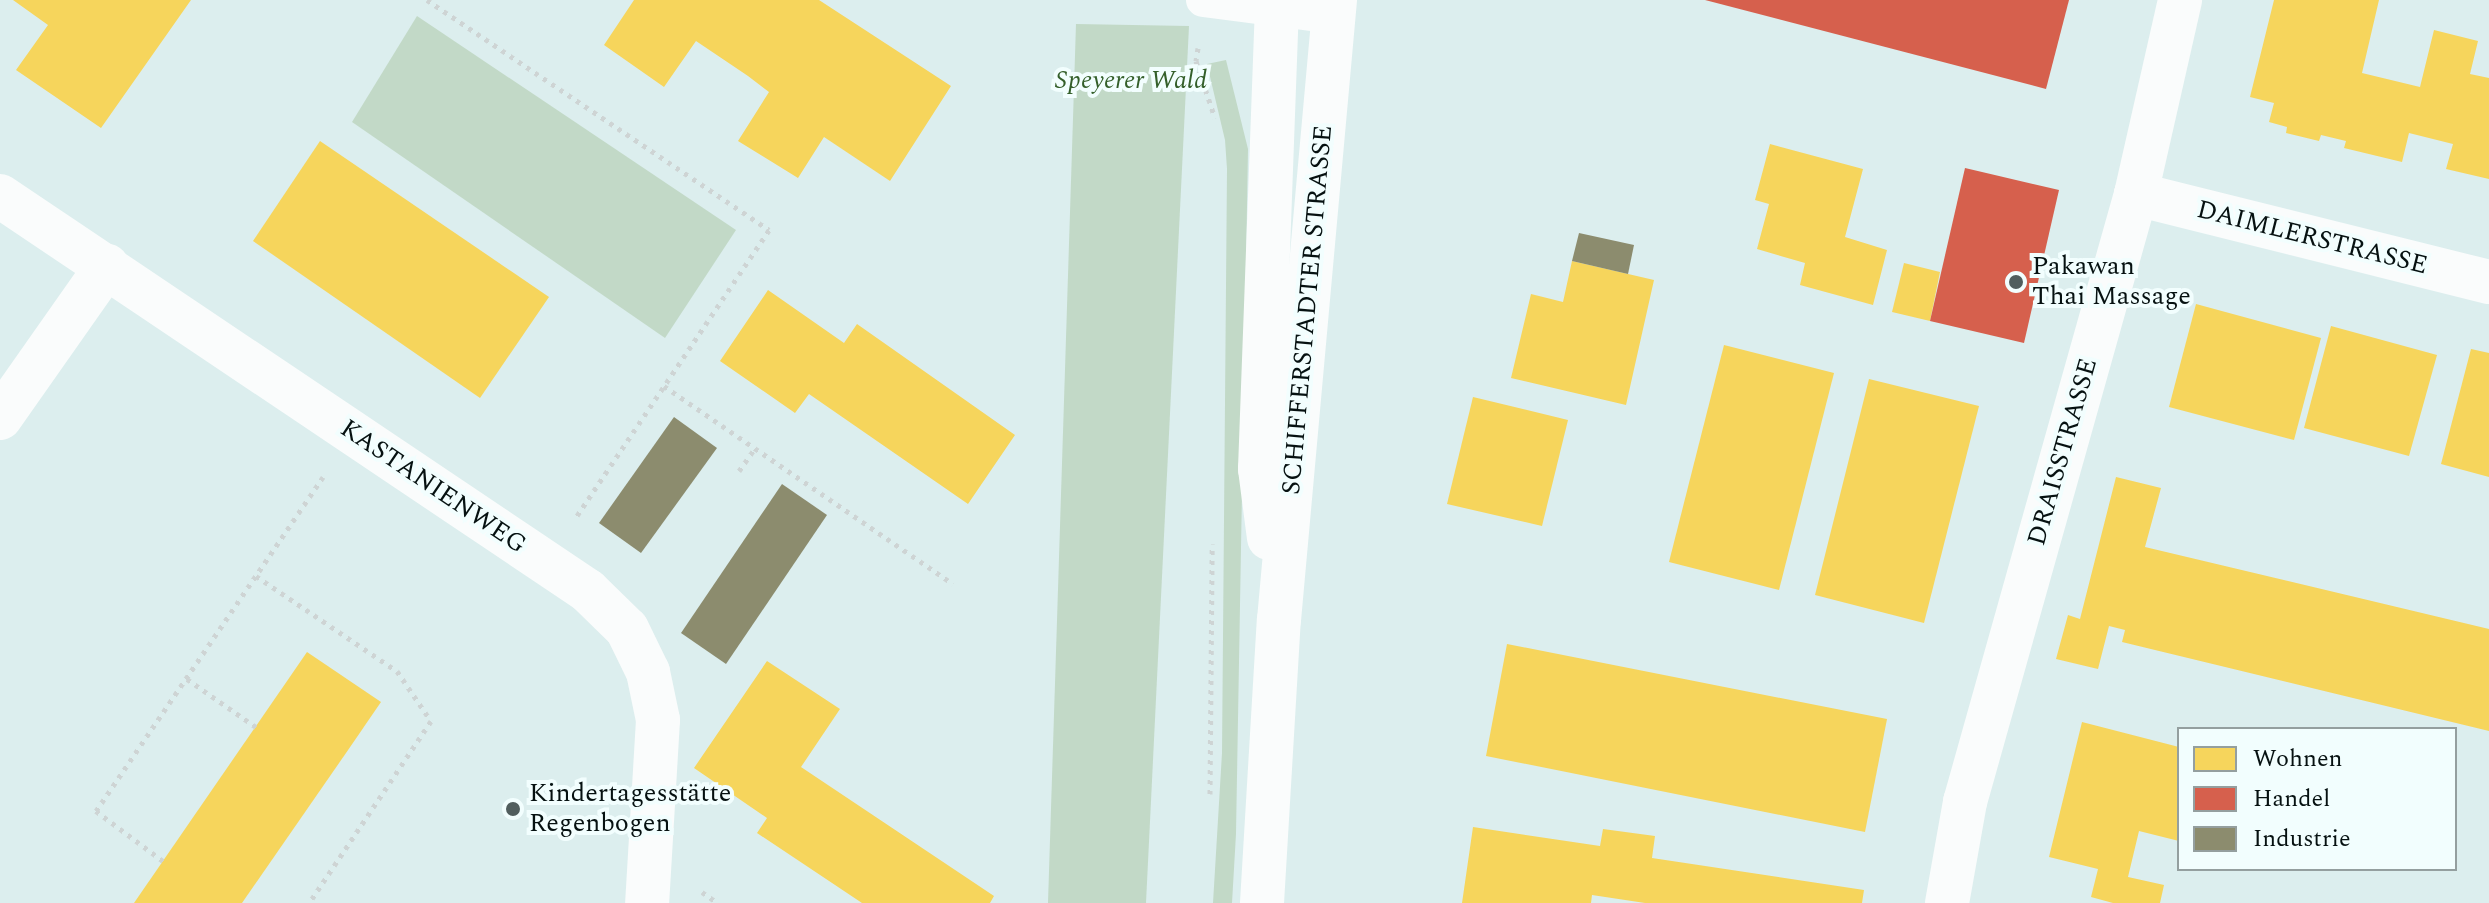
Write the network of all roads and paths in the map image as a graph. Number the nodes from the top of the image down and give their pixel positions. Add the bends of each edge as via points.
1 (427, 0) edge
2 (1203, 0) edge
3 (2180, 0) edge
4 (1277, 6) edge
5 (1335, 9) edge
6 (2136, 194) junction
7 (0, 196) edge
8 (107, 266) junction
9 (2489, 282) edge
10 (664, 386) junction
11 (0, 418) edge
12 (353, 433) junction
13 (755, 448) junction
14 (739, 471) dead end
15 (545, 562) junction
16 (256, 576) junction
17 (953, 584) dead end
18 (1279, 620) junction
19 (187, 679) junction
20 (256, 727) dead end
21 (163, 861) dead end
22 (309, 903) edge
23 (647, 903) edge
24 (1262, 903) edge
25 (1947, 903) edge

1 - 10 path via 769,230
2 - 4 lane
3 - 6 street, DRAISSTRASSE
4 - 5 lane
4 - 18 street, SCHIFFERSTADTER STRASSE via 1260,469
5 - 18 street, SCHIFFERSTADTER STRASSE
6 - 9 street, DAIMLERSTRASSE
6 - 25 street, DRAISSTRASSE via 1965,802
7 - 8 street, KASTANIENWEG
8 - 11 street
8 - 12 street, KASTANIENWEG
10 - 13 path
10 - 15 path
12 - 15 street, KASTANIENWEG
12 - 16 path
13 - 14 path
13 - 17 path
15 - 23 street, KASTANIENWEG via 588,591 627,629 648,672 658,720
16 - 19 path
16 - 22 path via 397,671 431,721
18 - 24 street, SCHIFFERSTADTER STRASSE
19 - 20 path
19 - 21 path via 96,811

